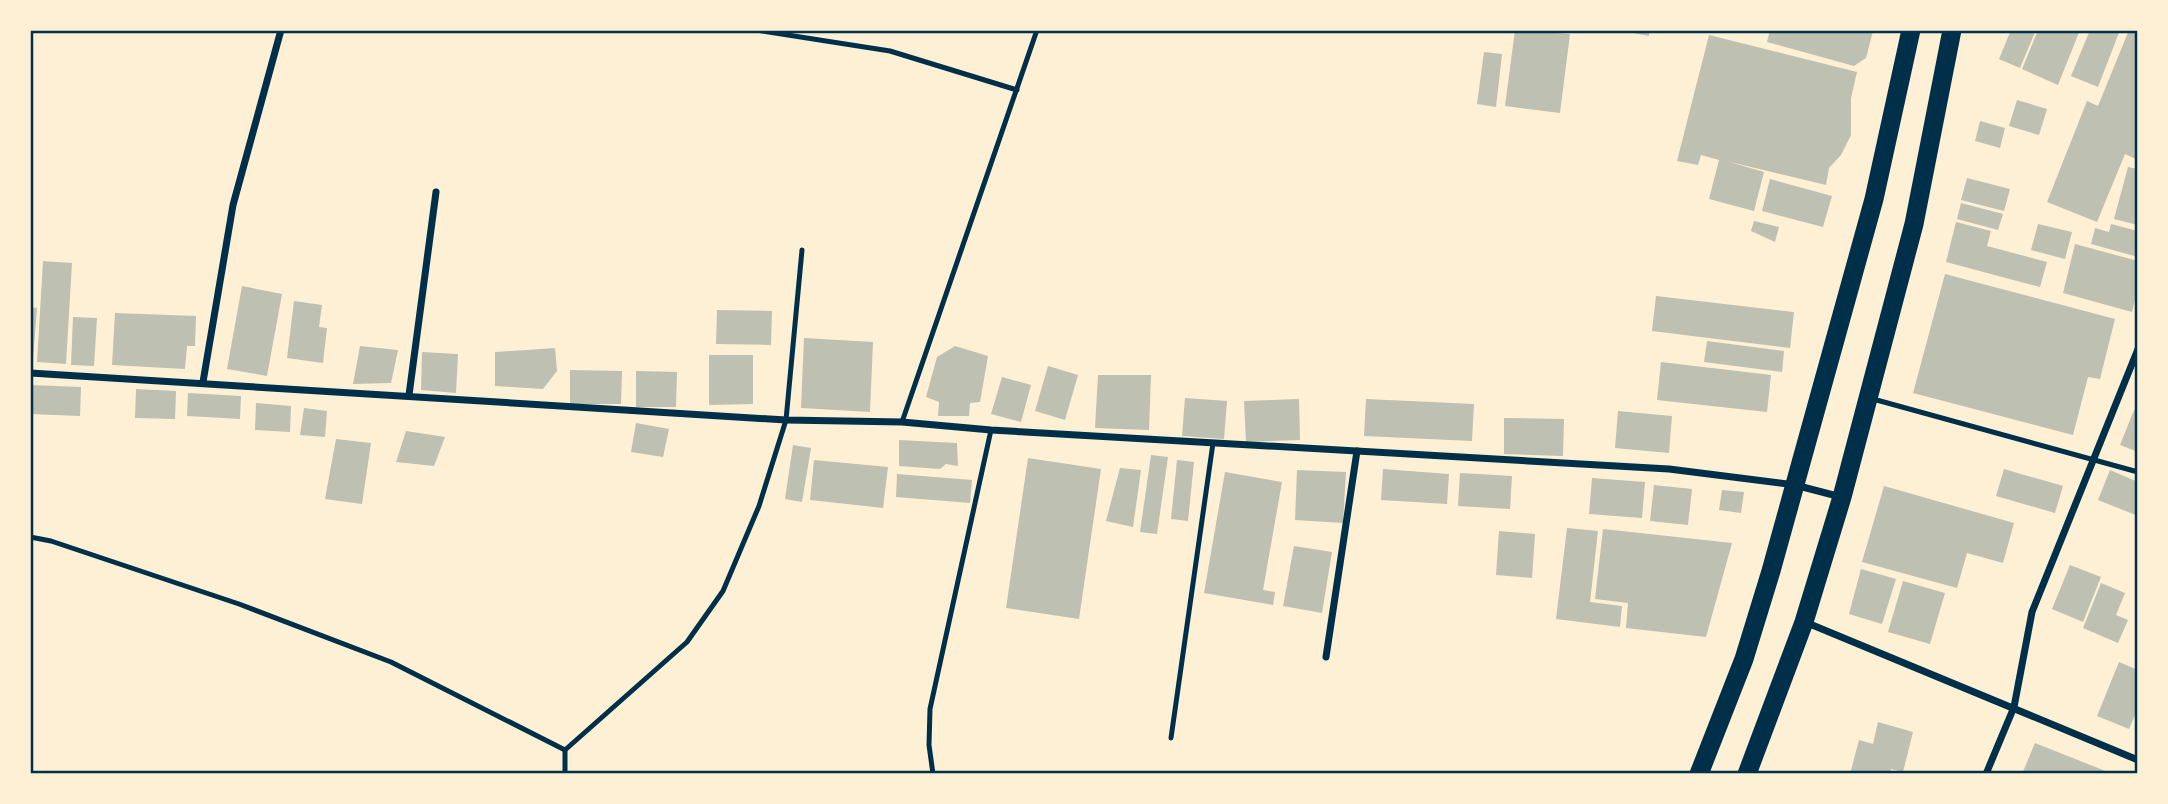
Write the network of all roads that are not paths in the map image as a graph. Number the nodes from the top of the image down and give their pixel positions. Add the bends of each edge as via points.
1 (281, 30) edge
2 (756, 30) edge
3 (1037, 30) edge
4 (1911, 30) edge
5 (1952, 30) edge
6 (1017, 90) junction
7 (436, 192) dead end
8 (802, 250) dead end
9 (2138, 349) edge
10 (30, 373) edge
11 (203, 382) junction
12 (408, 395) junction
13 (1867, 397) junction
14 (786, 420) junction
15 (902, 422) junction
16 (991, 430) junction
17 (1213, 443) junction
18 (1357, 451) junction
19 (2091, 460) junction
20 (2138, 472) edge
21 (1795, 485) junction
22 (1842, 497) junction
23 (30, 537) edge
24 (1804, 622) junction
25 (1326, 657) dead end
26 (2014, 707) junction
27 (1171, 738) dead end
28 (565, 751) junction
29 (2138, 760) edge
30 (565, 774) edge
31 (933, 774) edge
32 (1699, 774) edge
33 (1747, 774) edge
34 (1986, 774) edge

1 - 11 street via 233,205
2 - 6 lane via 890,51
3 - 6 lane
4 - 21 highway via 1874,199
5 - 13 highway via 1914,224
6 - 15 lane
7 - 12 street
8 - 14 lane
9 - 19 street
10 - 11 street
11 - 12 street
12 - 14 street
13 - 19 lane
13 - 22 highway
14 - 15 street
14 - 28 lane via 759,506 723,591 687,642
15 - 16 street
16 - 17 street
16 - 31 lane via 930,709
17 - 18 street
17 - 27 lane
18 - 21 street via 1669,469
18 - 25 street
19 - 20 lane
19 - 26 street via 2032,612
21 - 22 street
21 - 32 highway via 1744,659
22 - 24 highway
23 - 28 lane via 239,604 391,662
24 - 26 street
24 - 33 highway
26 - 29 street
26 - 34 street
28 - 30 lane

